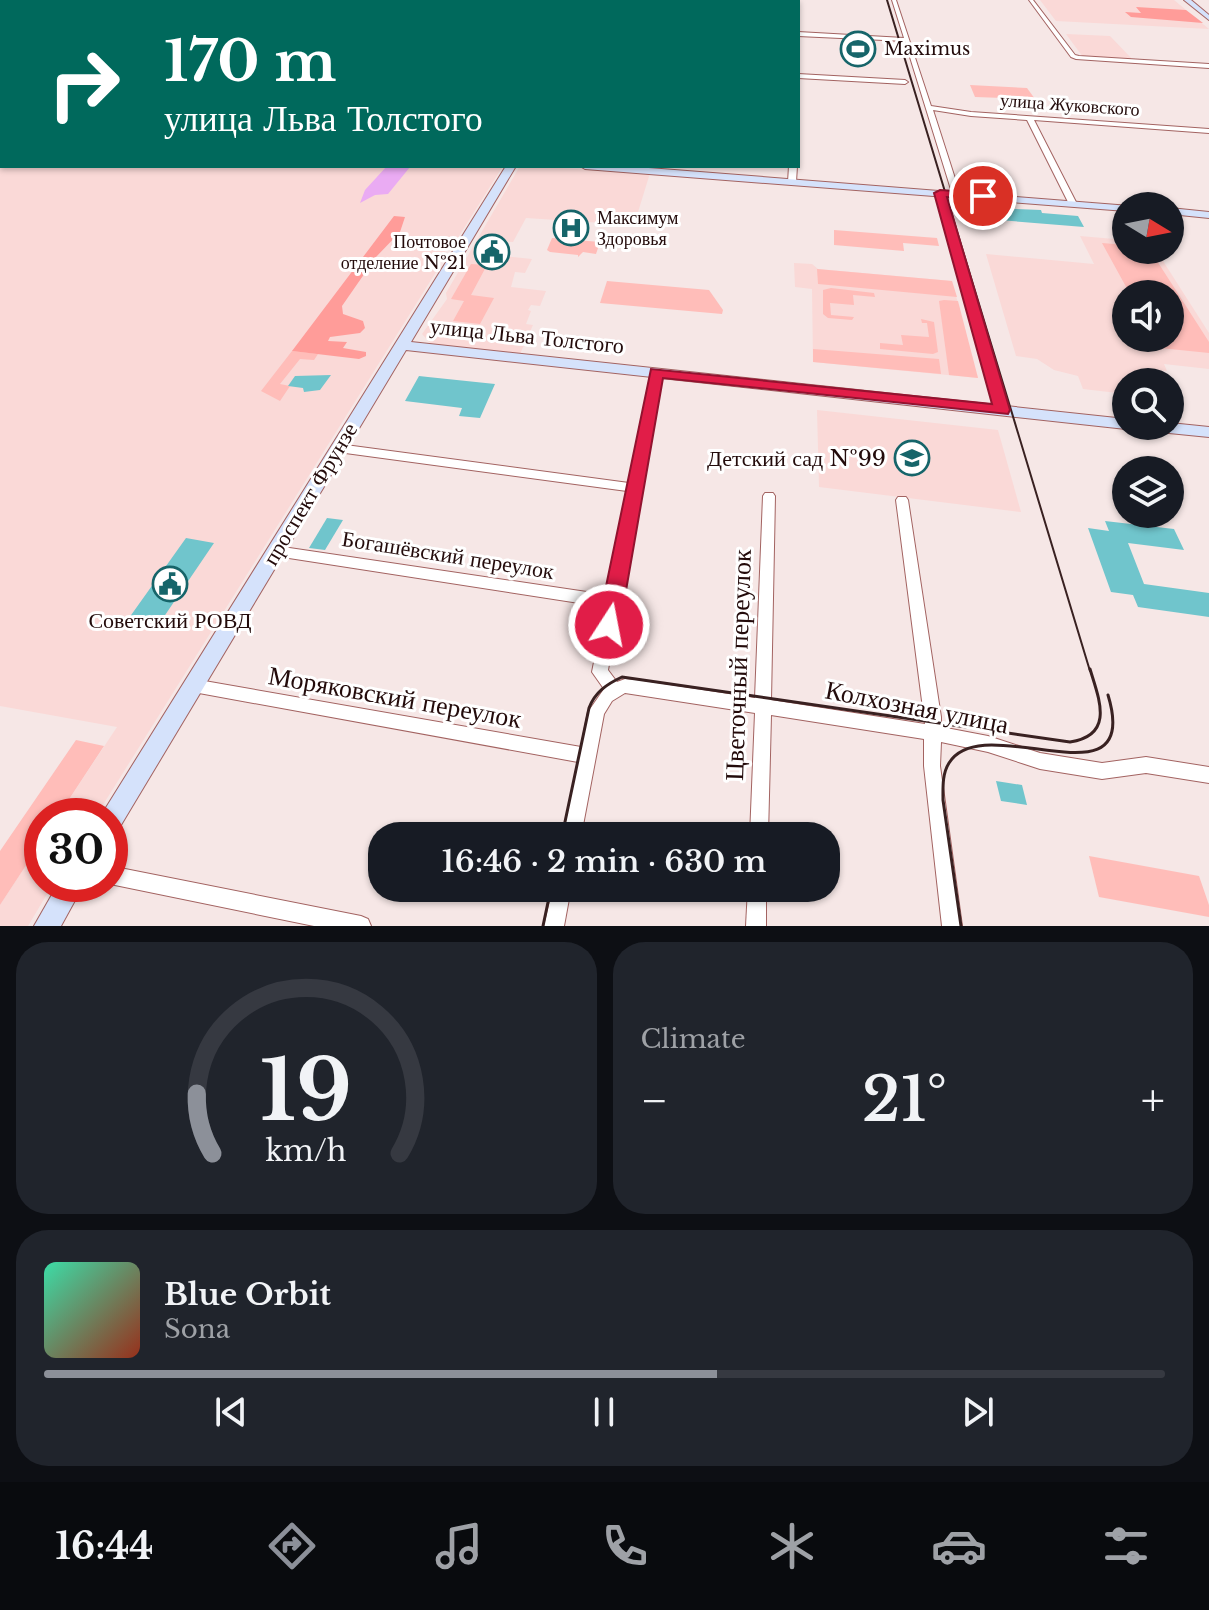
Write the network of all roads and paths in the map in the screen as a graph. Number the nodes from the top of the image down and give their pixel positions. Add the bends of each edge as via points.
1 (894, 0) edge
2 (1031, 0) edge
3 (1187, 0) edge
4 (1209, 18) edge
5 (800, 34) edge
6 (907, 40) junction
7 (1209, 66) edge
8 (800, 76) edge
9 (905, 82) dead end
10 (929, 108) junction
11 (1030, 119) junction
12 (1209, 131) edge
13 (510, 168) edge
14 (632, 168) edge
15 (793, 168) edge
16 (656, 169) edge
17 (792, 182) junction
18 (940, 193) junction
19 (956, 194) junction
20 (1073, 204) junction
21 (1112, 207) edge
22 (1184, 213) edge
23 (1207, 217) edge
24 (401, 345) junction
25 (656, 372) junction
26 (1002, 410) junction
27 (1112, 422) edge
28 (1184, 430) edge
29 (1209, 432) edge
30 (338, 448) junction
31 (635, 488) junction
32 (769, 496) dead end
33 (902, 500) dead end
34 (276, 551) junction
35 (613, 602) junction
36 (193, 686) junction
37 (614, 690) junction
38 (764, 705) junction
39 (933, 733) junction
40 (588, 756) junction
41 (1209, 775) edge
42 (125, 798) edge
43 (575, 822) edge
44 (760, 822) edge
45 (128, 879) edge
46 (61, 902) edge
47 (559, 902) edge
48 (757, 902) edge
49 (47, 926) edge
50 (361, 926) edge
51 (554, 926) edge
52 (756, 926) edge
53 (952, 926) edge

1 - 6 street
2 - 7 street via 1073,56
3 - 4 street
5 - 6 street
6 - 10 street
8 - 9 street
10 - 11 street, улица Жуковского
10 - 19 street
11 - 12 street, улица Жуковского
11 - 20 street
13 - 24 street, проспект Фрунзе
14 - 16 street
15 - 17 street
16 - 17 street
17 - 18 street
18 - 19 street
18 - 26 street
19 - 20 street
20 - 21 street
22 - 23 street
24 - 25 street, улица Льва Толстого
24 - 30 street, проспект Фрунзе
25 - 26 street, улица Льва Толстого
25 - 31 street
26 - 27 street, улица Льва Толстого
28 - 29 street
30 - 31 street
30 - 34 street, проспект Фрунзе
31 - 35 street
32 - 38 street, Цветочный переулок
33 - 39 street
34 - 35 street, Богашёвский переулок
34 - 36 street, проспект Фрунзе
35 - 37 street via 600,672
36 - 40 street, Моряковский переулок
36 - 42 street, проспект Фрунзе
37 - 38 street, Колхозная улица via 637,687
37 - 40 street via 596,712
38 - 39 street, Колхозная улица
38 - 44 street, Цветочный переулок
39 - 41 street, Колхозная улица via 1102,771 1146,765
39 - 53 street via 932,766
40 - 43 street
45 - 50 street
46 - 49 street
47 - 51 street
48 - 52 street

